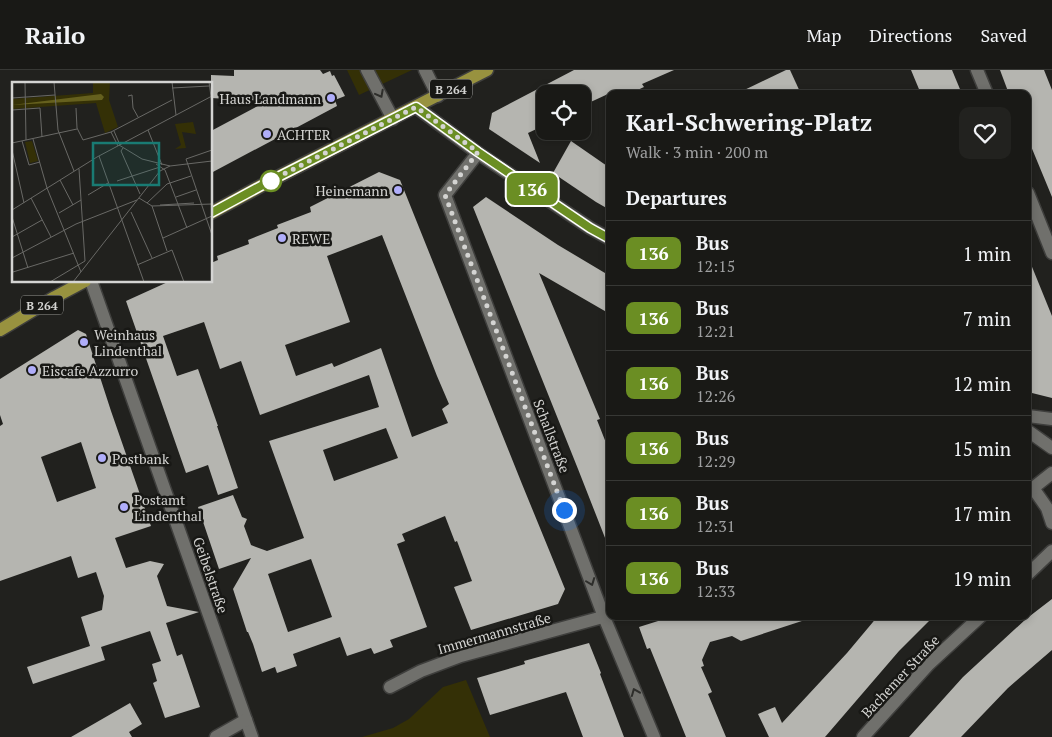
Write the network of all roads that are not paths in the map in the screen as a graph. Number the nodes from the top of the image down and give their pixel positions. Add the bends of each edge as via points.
1 (367, 70) edge
2 (425, 70) edge
3 (487, 70) edge
4 (977, 70) edge
5 (985, 90) edge
6 (438, 96) junction
7 (416, 107) junction
8 (393, 119) junction
9 (478, 152) junction
10 (1031, 200) edge
11 (212, 212) edge
12 (606, 237) edge
13 (1052, 253) edge
14 (83, 282) edge
15 (91, 282) edge
16 (0, 330) edge
17 (1031, 416) edge
18 (1052, 419) edge
19 (1031, 434) edge
20 (1052, 448) edge
21 (1052, 473) edge
22 (1031, 488) edge
23 (1031, 490) edge
24 (1052, 523) edge
25 (1052, 551) edge
26 (1031, 571) edge
27 (606, 613) edge
28 (606, 616) edge
29 (609, 620) edge
30 (977, 620) edge
31 (390, 687) dead end
32 (246, 720) junction
33 (216, 737) edge
34 (252, 737) edge
35 (654, 737) edge
36 (863, 737) edge

1 -> 8 street
2 - 6 street
3 - 6 main road, B 264
4 - 5 street
6 - 7 main road, B 264
7 - 8 main road, B 264
7 - 9 street
8 - 11 main road, B 264
9 - 12 street
9 -> 27 street, Schallstraße via 445,195
10 - 13 street
14 - 16 main road, B 264
15 - 32 street, Geibelstraße
17 - 18 street
19 - 20 street
21 - 22 street
23 - 24 street via 1047,508
25 - 26 street
28 - 31 street, Immermannstraße via 461,656 421,670
35 -> 29 street, Schallstraße
30 - 36 street, Bachemer Straße via 929,664
32 - 33 street
32 - 34 street, Geibelstraße

